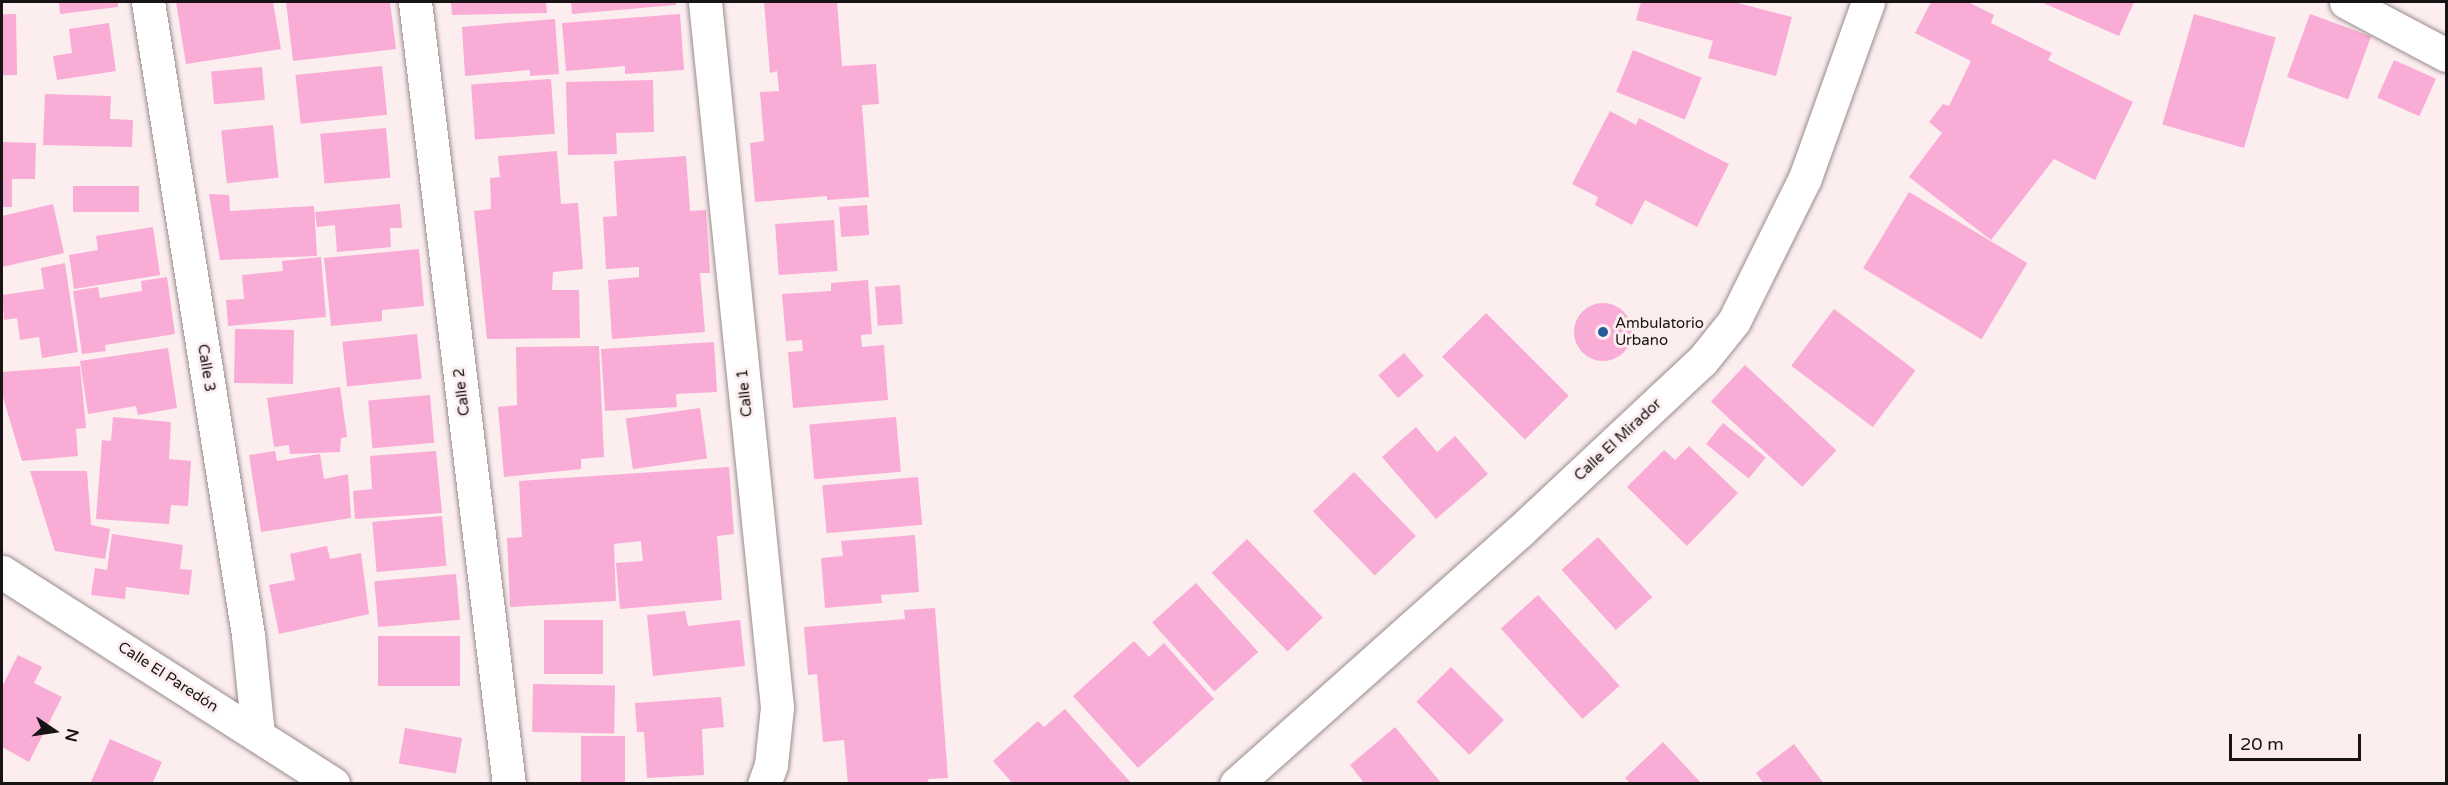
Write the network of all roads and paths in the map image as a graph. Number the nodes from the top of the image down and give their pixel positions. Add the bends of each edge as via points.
1 (148, 2) edge
2 (415, 2) edge
3 (705, 2) edge
4 (1868, 2) edge
5 (2346, 2) edge
6 (2446, 55) edge
7 (2, 572) edge
8 (258, 735) junction
9 (333, 783) edge
10 (509, 783) edge
11 (764, 783) edge
12 (1236, 783) edge

1 - 8 street, Calle 3 via 248,635
2 - 10 street, Calle 2
3 - 11 street, Calle 1 via 777,707 773,755
4 - 12 street, Calle El Mirador via 1806,178 1740,310 1715,345 1519,532
5 - 6 street
7 - 8 street, Calle El Paredón
8 - 9 street, Calle El Paredón

